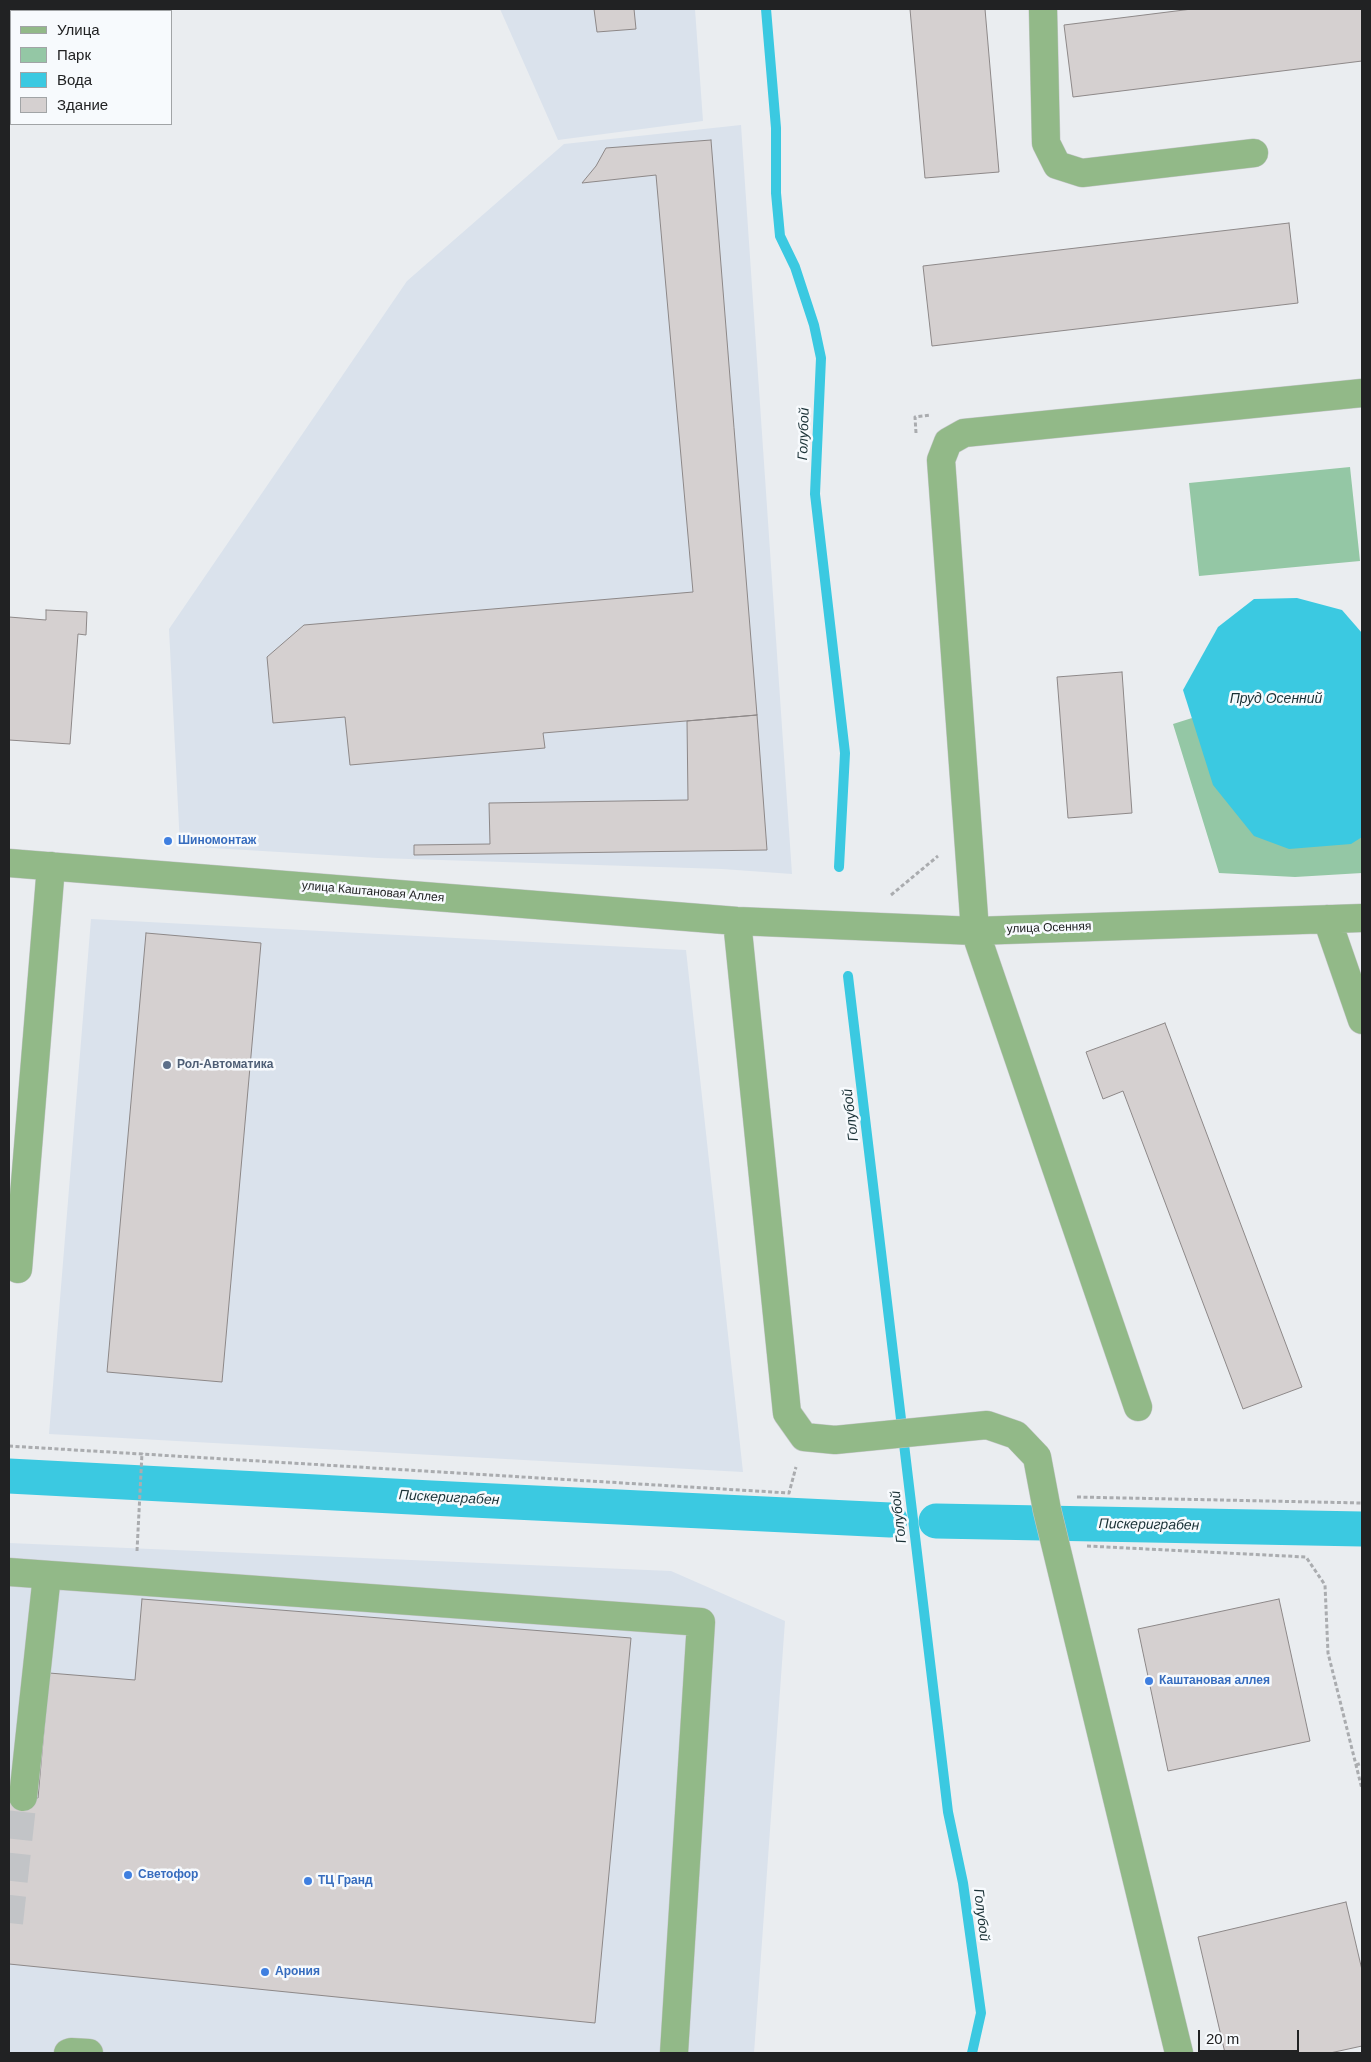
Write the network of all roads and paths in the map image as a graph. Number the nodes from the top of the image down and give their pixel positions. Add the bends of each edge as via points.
1 (1042, 9) edge
2 (1254, 153) dead end
3 (1362, 393) edge
4 (935, 415) dead end
5 (917, 437) dead end
6 (943, 861) dead end
7 (9, 863) edge
8 (51, 866) junction
9 (885, 900) dead end
10 (1362, 918) edge
11 (1327, 919) junction
12 (737, 921) junction
13 (975, 931) junction
14 (1362, 1020) edge
15 (18, 1269) dead end
16 (1138, 1407) dead end
17 (804, 1437) junction
18 (9, 1446) edge
19 (142, 1453) junction
20 (1362, 1503) edge
21 (1051, 1521) junction
22 (9, 1572) edge
23 (47, 1575) junction
24 (136, 1582) junction
25 (1362, 1763) edge
26 (1356, 1765) junction
27 (1362, 1789) edge
28 (22, 1797) tunnel mouth
29 (68, 2053) edge
30 (89, 2053) edge
31 (674, 2053) edge
32 (1179, 2053) edge

1 - 2 street via 1046,143 1057,165 1082,173
3 - 13 street via 964,433 948,442 941,460
4 - 5 path via 916,417
6 - 9 path via 942,852
7 - 8 street, улица Каштановая Аллея
8 - 12 street, улица Каштановая Аллея
8 - 15 street
10 - 11 street, улица Осенняя
11 - 13 street, улица Осенняя
11 - 14 street
12 - 13 street, улица Осенняя
12 - 17 street via 787,1413
13 - 16 street
17 - 19 path via 789,1493
17 - 21 street via 835,1440 987,1425 1016,1435 1038,1457
18 - 19 path
19 - 24 path
20 - 21 path
21 - 26 path via 1306,1557 1325,1584 1328,1653
21 - 32 street
22 - 23 street
23 - 24 street
23 - 28 street
24 - 31 street via 701,1622
25 - 26 path
26 - 27 path
29 - 30 street

